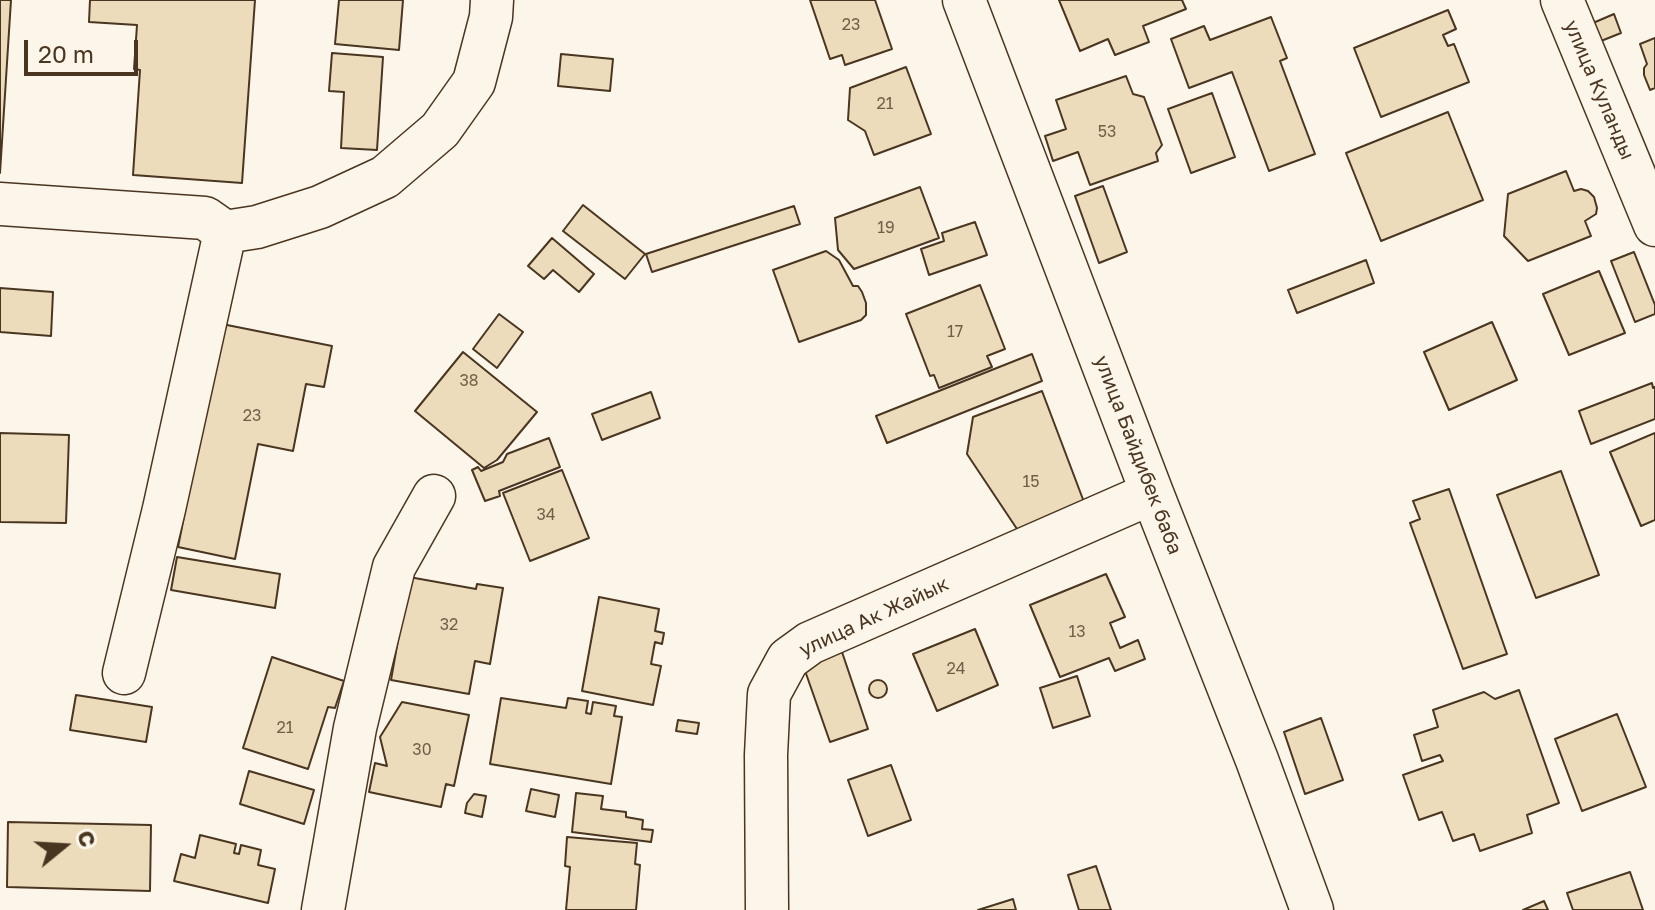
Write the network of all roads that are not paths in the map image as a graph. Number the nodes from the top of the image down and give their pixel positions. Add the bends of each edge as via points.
1 (492, 0) edge
2 (964, 0) edge
3 (1562, 0) edge
4 (0, 204) edge
5 (1655, 225) edge
6 (225, 232) junction
7 (1152, 493) junction
8 (434, 496) dead end
9 (124, 673) dead end
10 (323, 910) edge
11 (767, 910) edge
12 (1312, 910) edge

1 - 6 street via 474,82 440,130 385,177 320,207
2 - 7 street, улица Байдибек баба
3 - 5 street, улица Куланды
4 - 6 street via 205,218
6 - 9 street
7 - 11 street, улица Ак Жайык via 810,643 788,659 769,694
7 - 12 street, улица Байдибек баба
8 - 10 street via 394,567 355,728

